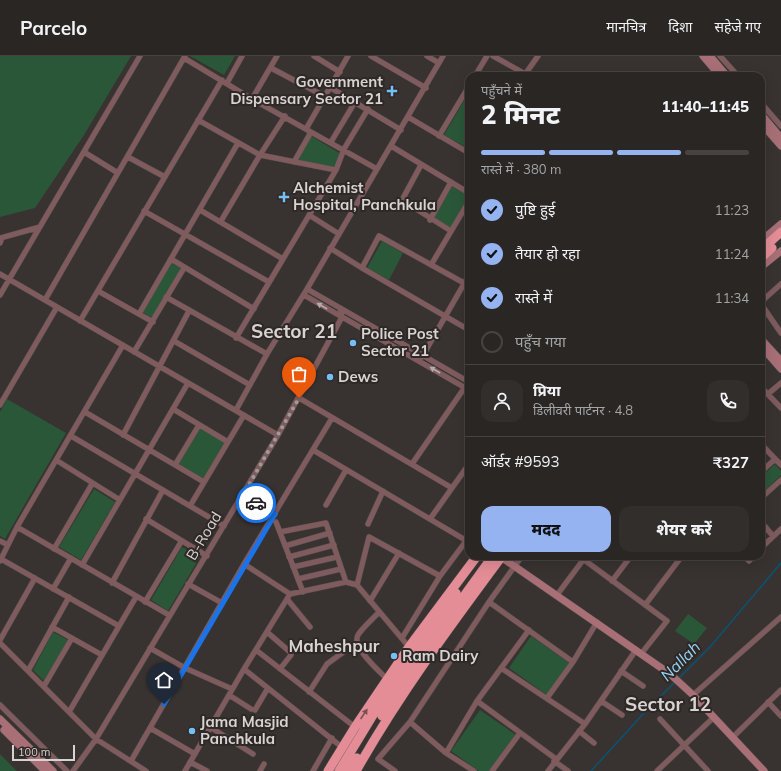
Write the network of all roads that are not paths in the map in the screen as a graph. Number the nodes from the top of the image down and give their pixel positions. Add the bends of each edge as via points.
1 (140, 56) edge
2 (242, 56) edge
3 (277, 56) edge
4 (314, 56) edge
5 (348, 56) edge
6 (371, 56) edge
7 (427, 56) edge
8 (443, 56) edge
9 (487, 56) edge
10 (493, 56) edge
11 (538, 56) edge
12 (702, 56) edge
13 (710, 56) edge
14 (720, 56) edge
15 (185, 57) edge
16 (439, 63) junction
17 (271, 68) junction
18 (340, 72) junction
19 (477, 72) edge
20 (522, 72) edge
21 (530, 72) edge
22 (716, 72) edge
23 (724, 72) edge
24 (734, 72) edge
25 (222, 80) junction
26 (227, 83) junction
27 (331, 88) junction
28 (426, 88) junction
29 (465, 93) edge
30 (324, 96) junction
31 (252, 99) junction
32 (355, 102) junction
33 (765, 108) edge
34 (368, 110) junction
35 (285, 116) junction
36 (408, 117) junction
37 (765, 119) edge
38 (198, 120) junction
39 (765, 126) edge
40 (781, 126) edge
41 (308, 130) junction
42 (401, 130) junction
43 (439, 136) junction
44 (779, 137) edge
45 (331, 142) junction
46 (238, 143) junction
47 (391, 146) junction
48 (781, 146) edge
49 (344, 149) junction
50 (465, 150) edge
51 (84, 152) junction
52 (260, 155) junction
53 (128, 156) junction
54 (294, 162) junction
55 (421, 165) junction
56 (377, 169) junction
57 (336, 170) junction
58 (118, 173) junction
59 (165, 177) junction
60 (452, 182) junction
61 (465, 190) edge
62 (465, 208) edge
63 (200, 210) junction
64 (144, 211) junction
65 (309, 215) junction
66 (430, 220) junction
67 (221, 221) junction
68 (781, 224) edge
69 (40, 227) junction
70 (451, 231) junction
71 (339, 234) junction
72 (185, 235) junction
73 (778, 235) edge
74 (1, 238) edge
75 (765, 240) edge
76 (0, 243) edge
77 (765, 246) edge
78 (330, 248) junction
79 (781, 250) edge
80 (765, 253) edge
81 (283, 259) junction
82 (171, 260) junction
83 (765, 264) edge
84 (431, 265) junction
85 (184, 268) junction
86 (362, 268) junction
87 (0, 274) edge
88 (9, 280) junction
89 (269, 282) junction
90 (464, 283) joint
91 (781, 284) edge
92 (308, 289) junction
93 (98, 290) junction
94 (0, 295) edge
95 (304, 295) junction
96 (166, 297) junction
97 (765, 299) edge
98 (45, 300) junction
99 (57, 307) junction
100 (340, 308) junction
101 (254, 309) junction
102 (765, 309) edge
103 (189, 310) junction
104 (139, 314) junction
105 (342, 317) junction
106 (445, 317) junction
107 (80, 321) junction
108 (153, 322) junction
109 (465, 328) edge
110 (781, 332) edge
111 (236, 338) junction
112 (174, 341) junction
113 (765, 343) edge
114 (123, 346) junction
115 (765, 351) edge
116 (134, 352) junction
117 (266, 354) junction
118 (423, 356) junction
119 (781, 360) edge
120 (420, 361) junction
121 (159, 367) junction
122 (781, 369) edge
123 (465, 380) edge
124 (188, 383) junction
125 (781, 383) edge
126 (250, 385) junction
127 (465, 388) edge
128 (765, 391) edge
129 (465, 392) edge
130 (768, 394) junction
131 (299, 398) junction
132 (0, 405) edge
133 (781, 408) edge
134 (173, 409) junction
135 (236, 410) junction
136 (85, 412) junction
137 (244, 415) junction
138 (332, 418) junction
139 (199, 425) junction
140 (123, 435) junction
141 (278, 435) junction
142 (71, 436) junction
143 (228, 442) junction
144 (765, 449) edge
145 (149, 450) junction
146 (313, 450) junction
147 (775, 459) junction
148 (56, 460) junction
149 (412, 464) junction
150 (175, 465) junction
151 (781, 465) edge
152 (765, 468) edge
153 (346, 470) junction
154 (465, 470) edge
155 (134, 473) junction
156 (781, 480) edge
157 (204, 482) junction
158 (92, 484) junction
159 (452, 488) junction
160 (163, 490) junction
161 (383, 490) junction
162 (765, 494) edge
163 (243, 495) junction
164 (120, 500) junction
165 (326, 505) dead end
166 (190, 506) junction
167 (275, 514) junction
168 (146, 519) junction
169 (430, 519) junction
170 (276, 522) dead end
171 (368, 524) dead end
172 (17, 526) junction
173 (224, 526) junction
174 (765, 527) edge
175 (781, 529) edge
176 (280, 532) junction
177 (330, 533) junction
178 (773, 536) junction
179 (465, 537) edge
180 (0, 541) edge
181 (181, 542) junction
182 (465, 543) edge
183 (765, 544) edge
184 (8, 545) junction
185 (334, 545) junction
186 (285, 546) junction
187 (54, 548) junction
188 (399, 553) junction
189 (207, 556) junction
190 (289, 557) junction
191 (337, 557) junction
192 (71, 558) junction
193 (1, 560) edge
194 (476, 560) edge
195 (481, 560) edge
196 (494, 560) edge
197 (506, 560) edge
198 (519, 560) edge
199 (583, 560) edge
200 (587, 560) edge
201 (628, 560) edge
202 (679, 560) edge
203 (244, 564) junction
204 (82, 565) junction
205 (515, 565) junction
206 (293, 567) junction
207 (341, 569) junction
208 (440, 576) junction
209 (474, 576) junction
210 (35, 578) junction
211 (298, 579) junction
212 (612, 581) junction
213 (346, 582) junction
214 (112, 583) junction
215 (188, 584) junction
216 (357, 585) junction
217 (53, 588) junction
218 (303, 592) junction
219 (557, 595) junction
220 (68, 597) junction
221 (136, 597) junction
222 (289, 597) junction
223 (370, 601) junction
224 (145, 602) junction
225 (489, 602) junction
226 (222, 603) junction
227 (645, 605) junction
228 (379, 612) junction
229 (169, 615) junction
230 (781, 617) edge
231 (597, 622) junction
232 (52, 626) junction
233 (119, 626) junction
234 (310, 627) dead end
235 (529, 630) junction
236 (267, 632) junction
237 (72, 638) junction
238 (402, 638) junction
239 (0, 641) edge
240 (357, 642) junction
241 (409, 647) junction
242 (150, 648) junction
243 (256, 650) junction
244 (638, 652) junction
245 (102, 655) junction
246 (573, 662) junction
247 (185, 668) junction
248 (501, 668) junction
249 (244, 669) junction
250 (280, 669) junction
251 (28, 671) junction
252 (621, 671) junction
253 (387, 679) junction
254 (44, 686) junction
255 (643, 686) dead end
256 (268, 688) junction
257 (232, 689) junction
258 (781, 690) edge
259 (309, 692) junction
260 (229, 695) junction
261 (693, 695) junction
262 (547, 698) junction
263 (601, 700) junction
264 (477, 701) junction
265 (768, 702) junction
266 (0, 705) edge
267 (69, 712) junction
268 (622, 715) dead end
269 (781, 716) edge
270 (713, 718) junction
271 (660, 719) dead end
272 (0, 720) edge
273 (410, 722) junction
274 (584, 724) junction
275 (0, 726) edge
276 (210, 727) junction
277 (355, 727) junction
278 (150, 728) junction
279 (579, 731) junction
280 (520, 733) junction
281 (332, 738) junction
282 (732, 738) junction
283 (96, 739) junction
284 (594, 743) dead end
285 (685, 746) junction
286 (343, 748) junction
287 (446, 753) junction
288 (195, 754) junction
289 (253, 754) dead end
290 (555, 760) junction
291 (131, 761) junction
292 (190, 762) junction
293 (264, 764) dead end
294 (45, 771) edge
295 (52, 771) edge
296 (67, 771) edge
297 (73, 771) edge
298 (146, 771) edge
299 (185, 771) edge
300 (207, 771) edge
301 (260, 771) edge
302 (313, 771) edge
303 (328, 771) edge
304 (339, 771) edge
305 (349, 771) edge
306 (356, 771) edge
307 (395, 771) edge
308 (474, 771) edge
309 (492, 771) edge
310 (548, 771) edge
311 (568, 771) edge
312 (657, 771) edge
313 (708, 771) edge
314 (764, 771) edge

1 - 51 street
2 - 26 street
3 - 17 street
4 - 18 street
5 - 18 street
6 - 28 street
7 - 16 street
8 - 16 street
9 - 19 street
10 - 20 street
11 - 21 street
12 - 22 street
13 - 23 street
14 - 24 street
15 - 25 street
15 - 53 street
16 - 28 street
17 - 30 street
17 - 31 street
18 - 27 street
25 - 26 street
25 - 38 street
26 - 31 street
27 - 30 street
27 - 32 street
28 - 36 street
29 - 43 street
30 - 41 street
31 - 35 street
32 - 34 street
32 - 45 street
33 - 40 street
34 - 42 street
34 - 49 street
35 - 41 street
35 - 52 street
36 - 42 street
36 - 43 street
37 - 44 street
38 - 46 street
38 - 59 street
39 - 44 street
41 - 45 street
41 - 54 street
42 - 47 street
43 - 50 street
44 - 48 street
45 - 49 street
46 - 52 street
46 - 63 street
47 - 55 street
47 - 56 street
49 - 56 street
49 - 57 street
51 - 58 street
51 - 69 street
52 - 54 street
52 - 67 street
53 - 58 street
53 - 59 street
54 - 57 street
55 - 60 street
55 - 66 street via 402,200
56 - 71 street
57 - 65 street
58 - 98 street
59 - 64 street
60 - 61 street
60 - 66 street
62 - 70 street
63 - 67 street
63 - 72 street
64 - 72 street
64 - 93 street
65 - 71 street
65 - 81 street
66 - 70 street
67 - 81 street
68 - 73 street
69 - 74 street
69 - 88 street
70 - 84 street
71 - 78 street
72 - 82 street
72 - 89 street
73 - 75 street
73 - 77 highway
73 - 80 highway
74 - 76 street
78 - 86 street
78 - 92 street
79 - 83 street
81 - 89 street
82 - 85 street
82 - 104 street
84 - 86 street via 379,236
84 - 90 street
85 - 96 street
85 - 101 street
86 - 106 street
87 - 88 street
88 - 94 street
88 - 98 street
89 - 101 street
90 - 106 street
91 - 97 street
92 - 95 street
92 - 100 street
93 - 104 street
93 - 107 street
105 -> 95 street
95 - 117 street
96 - 103 street
96 - 108 street
98 - 99 street
99 - 107 street
99 - 132 street
100 - 105 street
100 - 118 street
101 - 111 street
102 - 110 street
103 - 111 street
103 - 112 street
104 - 108 street
105 - 120 street
105 - 131 street, B-Road
106 - 109 street
106 - 118 street
107 - 114 street
108 - 116 street
111 - 117 street
112 - 121 street
112 - 126 street
113 - 119 street
114 - 116 street
114 - 136 street
115 - 122 street
116 - 121 street
117 - 126 street
118 - 120 street
118 - 123 street
127 -> 120 street
121 - 124 street
121 - 140 street
124 - 134 street
124 - 135 street
125 - 130 street
126 - 135 street
128 - 130 street
129 - 149 street
130 - 133 street
131 - 138 street
131 - 141 street, B-Road
134 - 139 street
134 - 145 street
135 - 137 street
136 - 140 street
136 - 142 street
137 - 141 street
137 - 143 street
138 - 146 street
138 - 149 street
139 - 143 street
139 - 150 street
140 - 145 street
141 - 163 street, B-Road
142 - 148 street
142 - 155 street
143 - 157 street
144 - 147 street
145 - 150 street
145 - 155 street
146 - 153 street
146 - 167 street
147 - 151 street
147 - 152 street
148 - 158 street
148 - 172 street
149 - 159 street
150 - 157 street
153 - 161 street
153 - 165 street
154 - 159 street
155 - 160 street
155 - 164 street
156 - 162 street
157 - 166 street
158 - 164 street
158 - 187 street
159 - 169 street
160 - 166 street
160 - 168 street
161 - 169 street
161 - 171 street
163 - 167 street
163 - 173 street, B-Road
164 - 204 street
166 - 173 street
167 - 203 street
168 - 181 street
168 - 214 street
169 - 179 street
170 - 176 street
172 - 184 street
172 - 187 street
173 - 189 street, B-Road
174 - 178 street
175 - 178 street
176 - 177 street via 326,523
176 - 186 street
177 - 185 street
177 - 186 street
178 - 183 street
180 - 184 street
181 - 189 street
181 - 224 street
182 - 208 street
184 - 193 street
185 - 190 street
185 - 191 street
186 - 190 street
187 - 192 street
188 - 208 street
188 - 216 street via 369,537
188 - 223 street
189 - 215 street, B-Road
190 - 206 street
191 - 206 street
191 - 207 street
192 - 204 street
192 - 217 street
193 - 210 street
194 - 209 highway
195 - 209 highway
196 - 209 highway
197 - 205 street
198 - 205 street
199 - 219 street
200 - 212 street
201 - 212 street
202 - 227 street
203 - 222 street
203 - 226 street
204 - 214 street
205 - 219 street
205 - 225 street
206 - 211 street
207 - 211 street
207 - 213 street
208 - 238 street
209 - 241 highway
209 - 304 highway via 387,692
209 - 305 highway via 393,696
209 - 306 highway
210 - 217 street
210 - 239 street
211 - 218 street
212 - 227 street
213 - 216 street
213 - 218 street
214 - 221 street
215 - 226 street
215 - 229 street, B-Road
216 - 223 street
217 - 220 street
218 - 222 street
219 - 231 street
220 - 232 street
220 - 233 street
221 - 224 street
221 - 233 street
222 - 234 street
222 - 236 street
223 - 228 street
224 - 229 street
225 - 235 street
225 - 273 street
226 - 247 street
227 - 244 street via 667,621
228 - 238 street
228 - 240 street via 357,635
229 - 242 street, B-Road
230 - 261 street
231 - 244 street
231 - 246 street
232 - 237 street
232 - 251 street
233 - 245 street
235 - 246 street
235 - 248 street
236 - 243 street
236 - 250 street via 290,652 291,655
237 - 245 street
237 - 254 street
238 - 241 street
239 - 251 street
240 - 253 street via 366,659
240 - 259 street via 327,664
241 - 253 highway
242 - 247 street
242 - 283 street, B-Road
243 - 249 street
243 - 250 street
244 - 252 street
244 - 261 street via 670,674
245 - 267 street
246 - 262 street
247 - 257 street
247 - 278 street
248 - 262 street
248 - 264 street
249 - 256 street
249 - 257 street
250 - 259 street
251 - 254 street
252 - 255 street
252 - 263 street
277 -> 253 highway
254 - 267 street
256 - 260 street via 253,710
256 - 281 street
257 - 260 street
258 - 265 street
259 - 277 street
260 - 276 street
261 - 270 street
262 - 274 street
263 - 268 street
263 - 274 street
264 - 280 street
264 - 287 street
265 - 269 street
265 - 282 street
266 - 296 street
267 - 283 street
270 - 282 street
270 - 285 street
271 - 285 street
272 - 295 street
273 - 287 street
273 - 307 street via 378,759
274 - 279 street
275 - 294 street
276 - 288 street
276 - 289 street
277 - 286 highway
278 - 288 street
278 - 291 street
279 - 284 street
279 - 290 street
280 - 290 street
280 - 309 street
281 - 286 street
281 - 302 street
282 - 314 street
283 - 291 street
283 - 297 street, B-Road
285 - 312 street
285 - 313 street
286 - 303 highway
287 - 308 street
288 - 292 street
290 - 310 street
290 - 311 street
291 - 298 street
292 - 299 street
292 - 300 street
293 - 301 street

